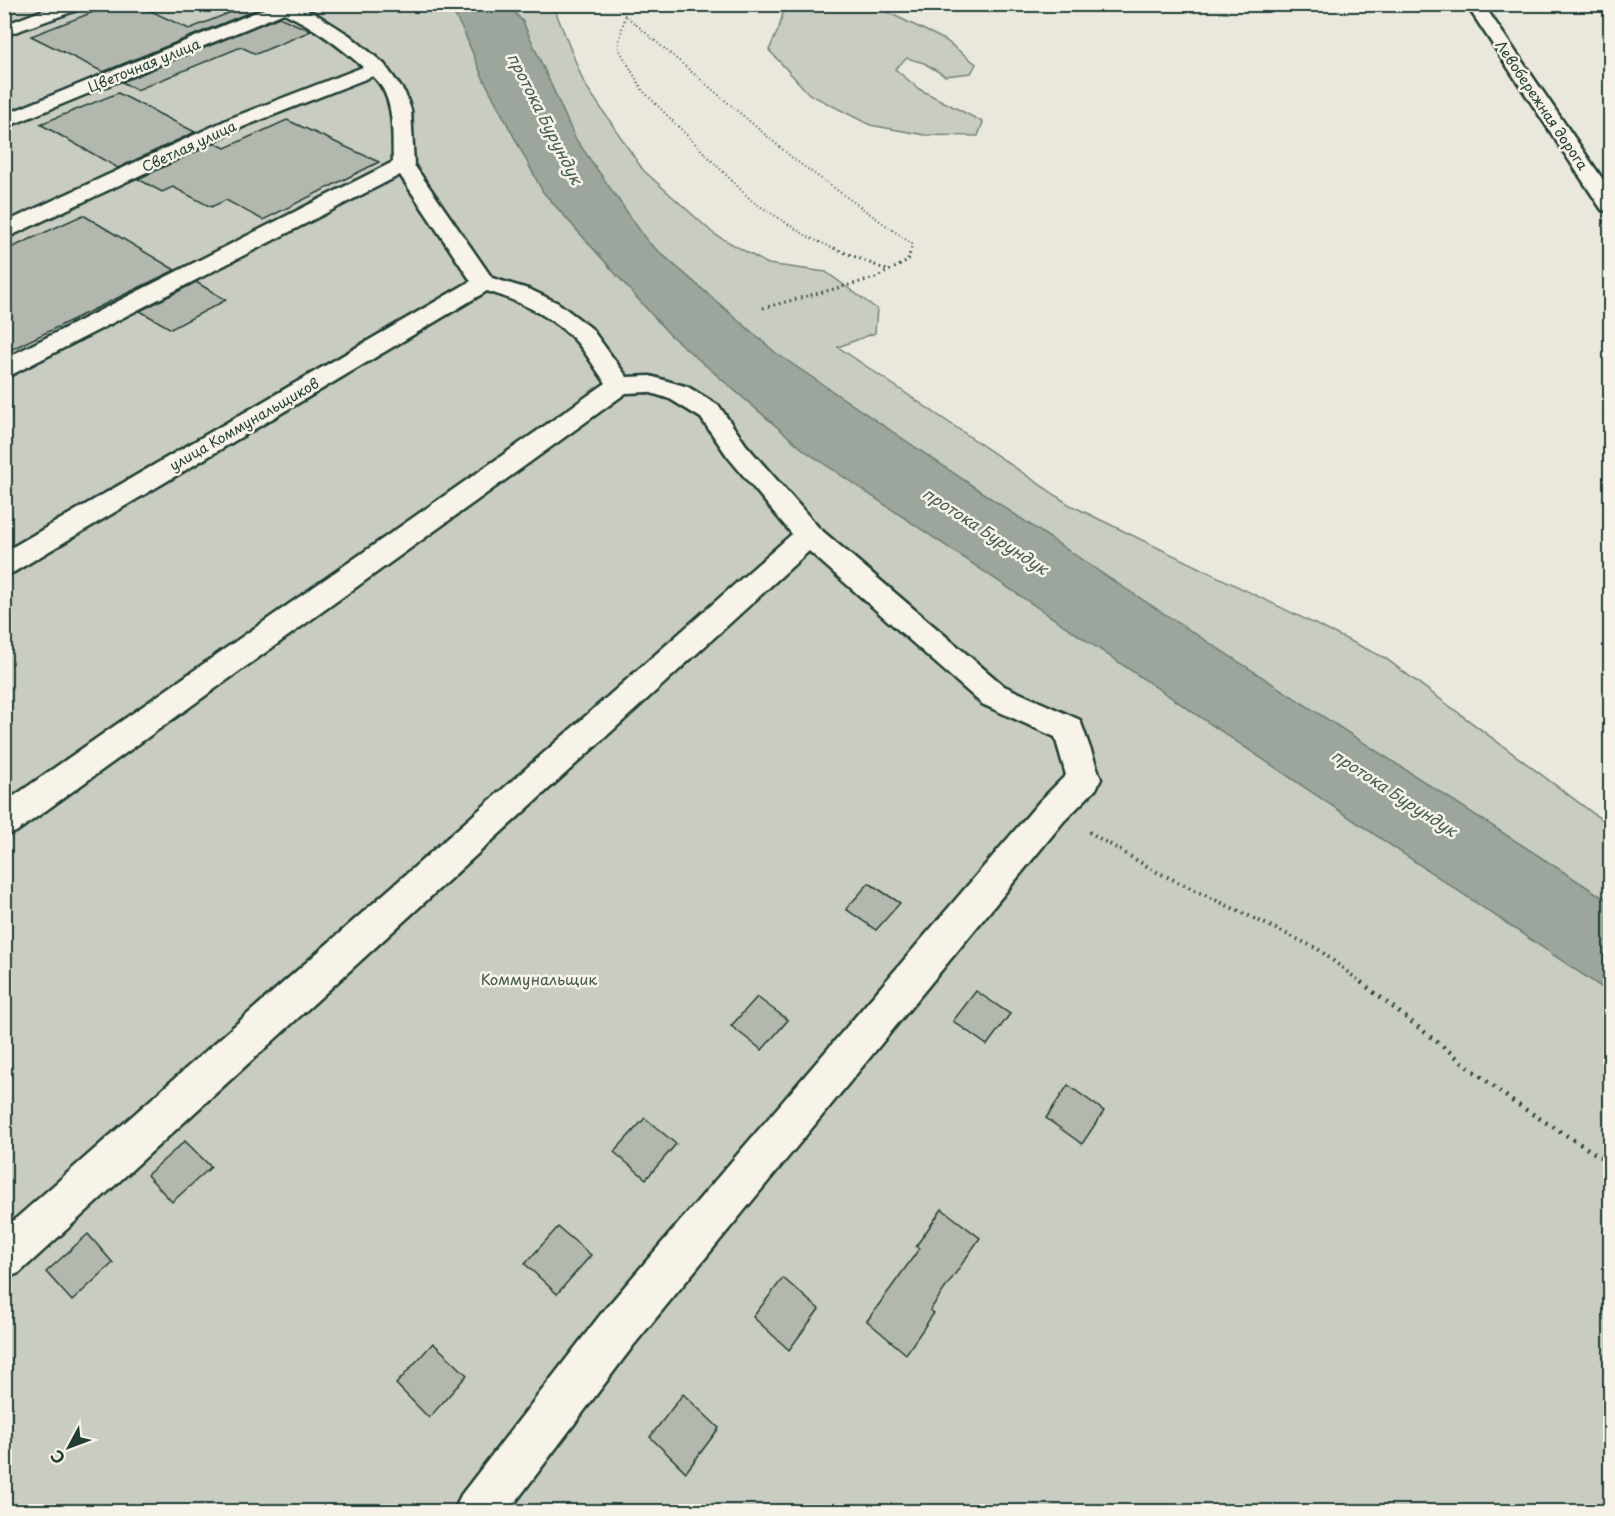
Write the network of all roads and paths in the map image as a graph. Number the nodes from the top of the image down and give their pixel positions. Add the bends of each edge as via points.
1 (77, 4) edge
2 (612, 4) edge
3 (1474, 4) edge
4 (281, 6) edge
5 (625, 15) junction
6 (4, 31) edge
7 (377, 68) junction
8 (4, 122) edge
9 (404, 165) junction
10 (1611, 205) edge
11 (4, 232) edge
12 (889, 271) junction
13 (484, 283) junction
14 (763, 308) dead end
15 (4, 369) edge
16 (620, 385) junction
17 (809, 535) junction
18 (4, 565) edge
19 (1052, 811) junction
20 (4, 822) edge
21 (1611, 1163) edge
22 (4, 1258) edge
23 (478, 1512) edge

1 - 6 street
2 - 5 path
3 - 10 street, Левобережная дорога
4 - 7 street via 310,18 343,39
4 - 8 street, Цветочная улица
5 - 12 path via 618,46 643,91 752,201 810,238
5 - 12 path via 729,106 870,217 912,244 908,261
7 - 9 street via 395,93 400,110
7 - 11 street, Светлая улица via 238,122
9 - 13 street
9 - 15 street
12 - 14 path
13 - 16 street via 550,308 582,333
13 - 18 street, улица Коммунальщиков
16 - 17 street via 650,384 679,393 710,411 737,451
16 - 20 street
17 - 19 street via 993,695 1069,729 1084,779
17 - 22 street
19 - 21 path via 1155,871 1318,949 1512,1101
19 - 23 street via 617,1330

